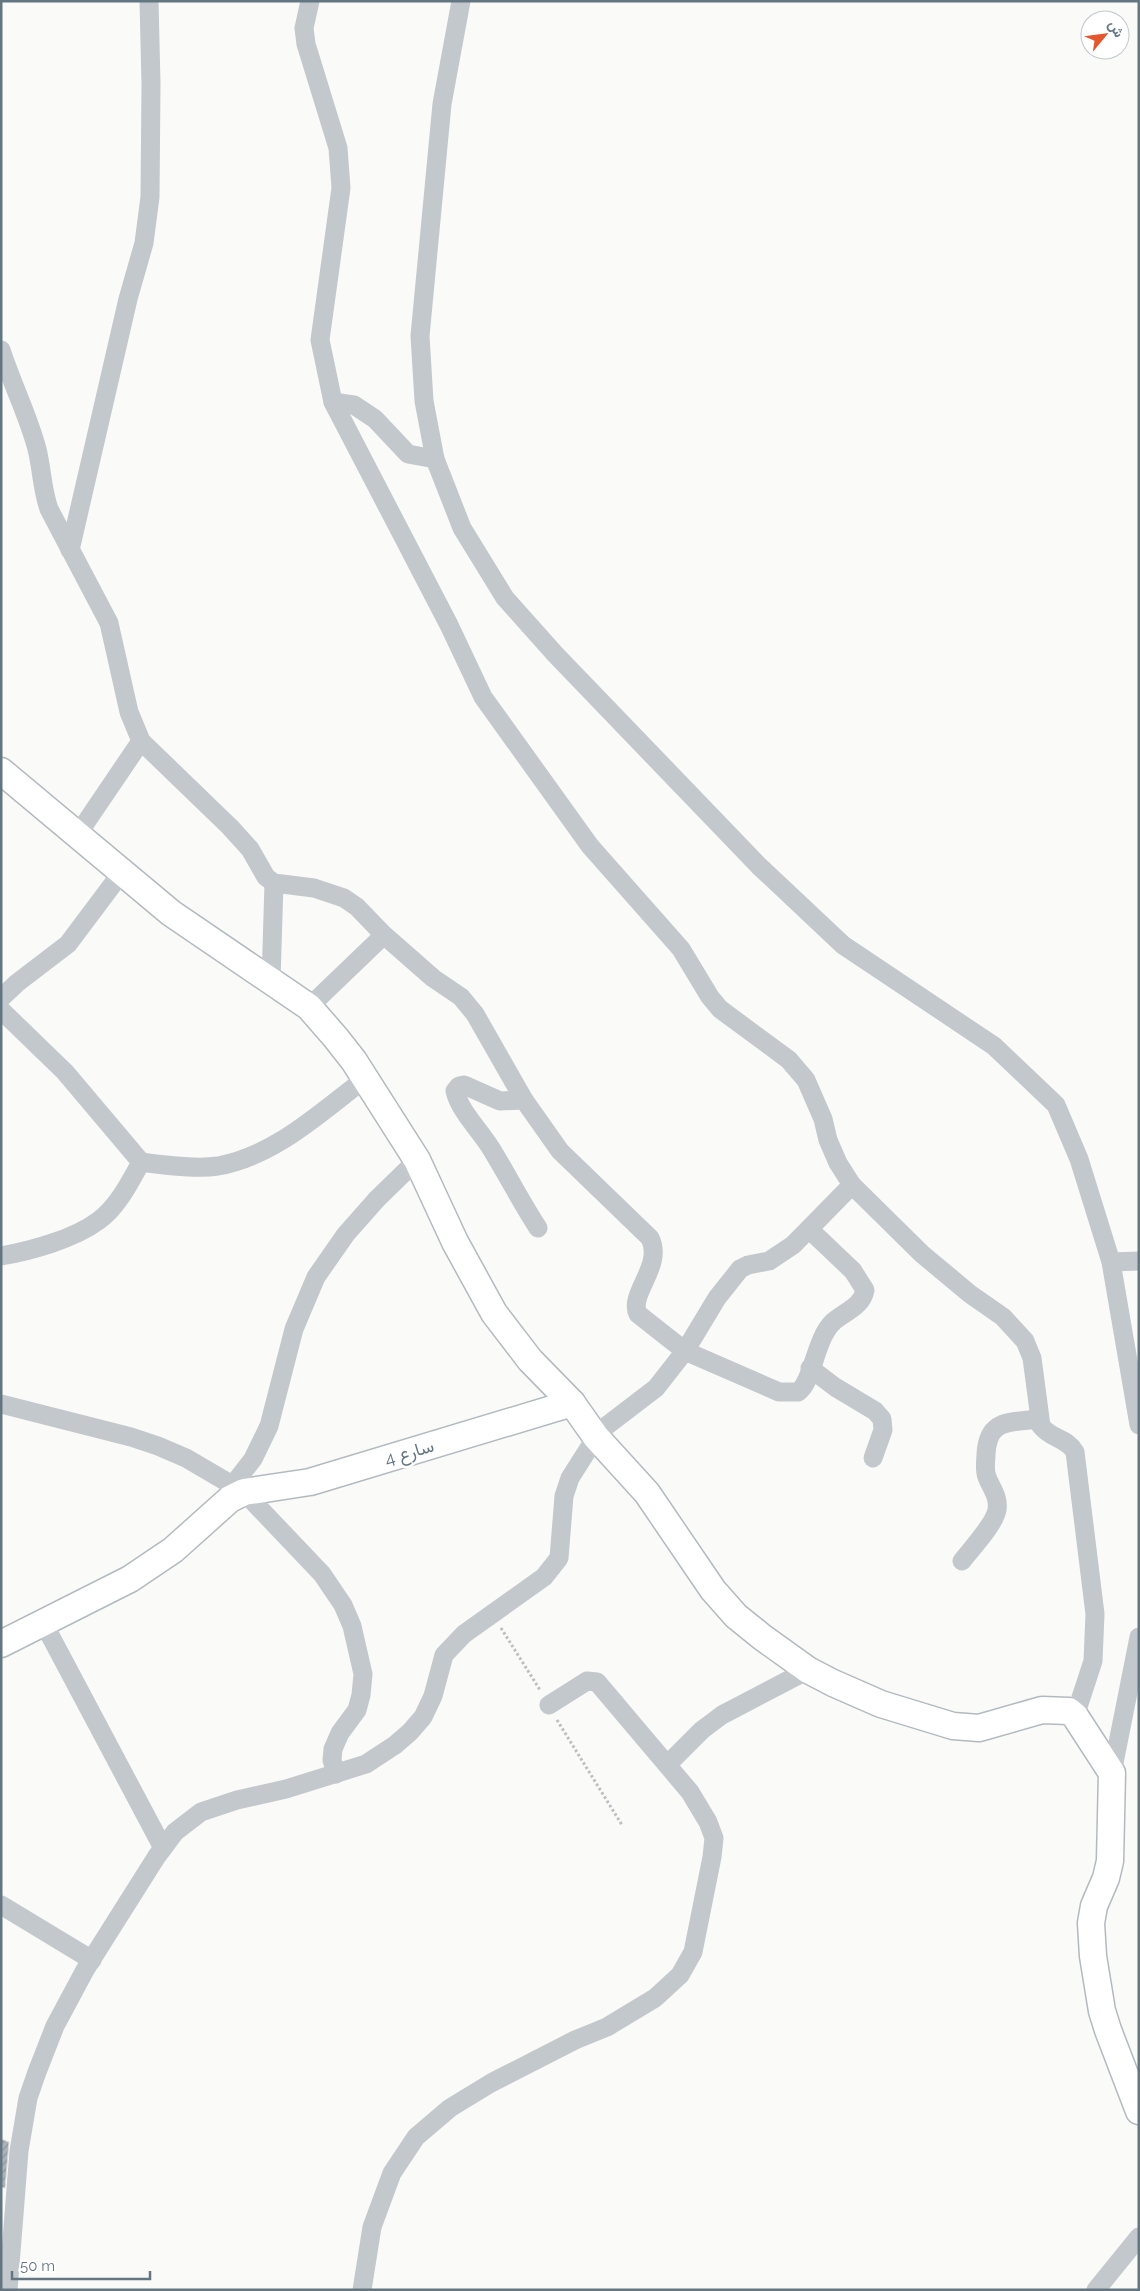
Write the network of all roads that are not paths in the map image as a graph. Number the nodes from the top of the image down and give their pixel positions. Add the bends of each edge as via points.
1 (149, 1) edge
2 (310, 1) edge
3 (461, 1) edge
4 (1, 350) edge
5 (333, 402) junction
6 (435, 459) junction
7 (70, 550) junction
8 (141, 741) junction
9 (1, 771) edge
10 (78, 834) junction
11 (122, 872) junction
12 (274, 883) junction
13 (384, 935) junction
14 (271, 981) junction
15 (1, 998) edge
16 (309, 1007) junction
17 (1, 1010) edge
18 (366, 1078) junction
19 (524, 1100) junction
20 (417, 1160) junction
21 (141, 1162) junction
22 (852, 1185) junction
23 (538, 1228) dead end
24 (810, 1230) junction
25 (1, 1256) edge
26 (1139, 1261) edge
27 (1111, 1262) junction
28 (684, 1351) junction
29 (810, 1368) junction
30 (1, 1404) edge
31 (572, 1404) junction
32 (1038, 1419) junction
33 (1139, 1425) edge
34 (596, 1437) junction
35 (874, 1458) dead end
36 (238, 1489) junction
37 (962, 1561) dead end
38 (44, 1624) junction
39 (1139, 1637) edge
40 (1, 1644) edge
41 (808, 1670) junction
42 (549, 1705) dead end
43 (1075, 1716) junction
44 (668, 1764) junction
45 (1112, 1773) junction
46 (336, 1774) junction
47 (163, 1848) junction
48 (1, 1905) edge
49 (92, 1960) junction
50 (1139, 2111) edge
51 (1139, 2237) edge
52 (8, 2290) edge
53 (362, 2290) edge
54 (1096, 2290) edge

1 - 7 street via 150,197 144,243
2 - 5 street via 304,28 306,44 338,148 340,167 341,188 320,340
3 - 6 street via 442,104 420,336 424,401
4 - 7 street via 13,387 28,418 44,495
5 - 6 street via 354,405 375,420 408,454
5 - 22 street via 483,697 590,846 681,949 720,1009 789,1060 806,1080 838,1163
6 - 27 street via 462,528 505,598 646,750 759,866 843,945 994,1046 1056,1105 1079,1159
7 - 8 street via 109,623 129,712
8 - 10 street
8 - 12 street via 230,827 250,849 266,877
9 - 10 main road
10 - 11 main road
11 - 14 main road via 171,913
11 - 15 street via 68,944
12 - 13 street via 314,888 344,898
12 - 14 street
13 - 16 street
13 - 19 street via 433,978 462,996
14 - 16 main road
16 - 18 main road
17 - 21 street via 64,1072
18 - 20 main road
18 - 21 street via 288,1136 237,1160 217,1166 162,1166
19 - 23 street via 500,1101 464,1085 455,1091
19 - 28 street via 560,1151 650,1238 655,1251 636,1309
20 - 31 main road via 455,1242 494,1314 530,1360
20 - 36 street via 346,1234 316,1277 294,1328 269,1426
21 - 25 street via 120,1197 100,1220 31,1250
22 - 24 street
22 - 32 street via 922,1254 1016,1329 1032,1358
24 - 28 street via 778,1257 740,1269 717,1298
24 - 29 street via 853,1271 865,1290 860,1301 830,1324
26 - 27 street
27 - 33 street
28 - 29 street via 788,1393 802,1390
28 - 34 street via 656,1388
29 - 35 street via 882,1419 883,1430
30 - 36 street via 158,1446 186,1458
31 - 34 main road
31 - 36 main road, سارع 4 via 310,1482
32 - 37 street via 1007,1422 992,1432 987,1441 985,1470 996,1496 996,1511
32 - 43 street via 1046,1433 1067,1442 1075,1452 1092,1584 1095,1614 1093,1661
34 - 41 main road via 646,1493 713,1590 736,1616
34 - 46 street via 570,1478 564,1496 559,1558 549,1571 464,1634 444,1655 423,1717 410,1732 366,1764
36 - 38 main road via 173,1550 137,1574
36 - 46 street via 322,1574 343,1605 352,1626 362,1674 361,1695 357,1710 333,1749
38 - 40 main road
38 - 47 street
39 - 45 street
41 - 43 main road via 880,1704 953,1726 979,1728 1042,1710 1069,1711
41 - 44 street via 722,1715
42 - 44 street via 587,1681 597,1682
43 - 45 main road
44 - 53 street via 690,1792 714,1838 694,1952 680,1974 655,1998 607,2027 491,2084 450,2108 416,2137 392,2173 372,2227
45 - 50 main road via 1110,1861 1094,1906 1091,1923 1093,1956 1102,2011
46 - 47 street via 201,1812 175,1832
47 - 49 street
48 - 49 street
49 - 52 street via 55,2026 28,2098 16,2180
51 - 54 street

